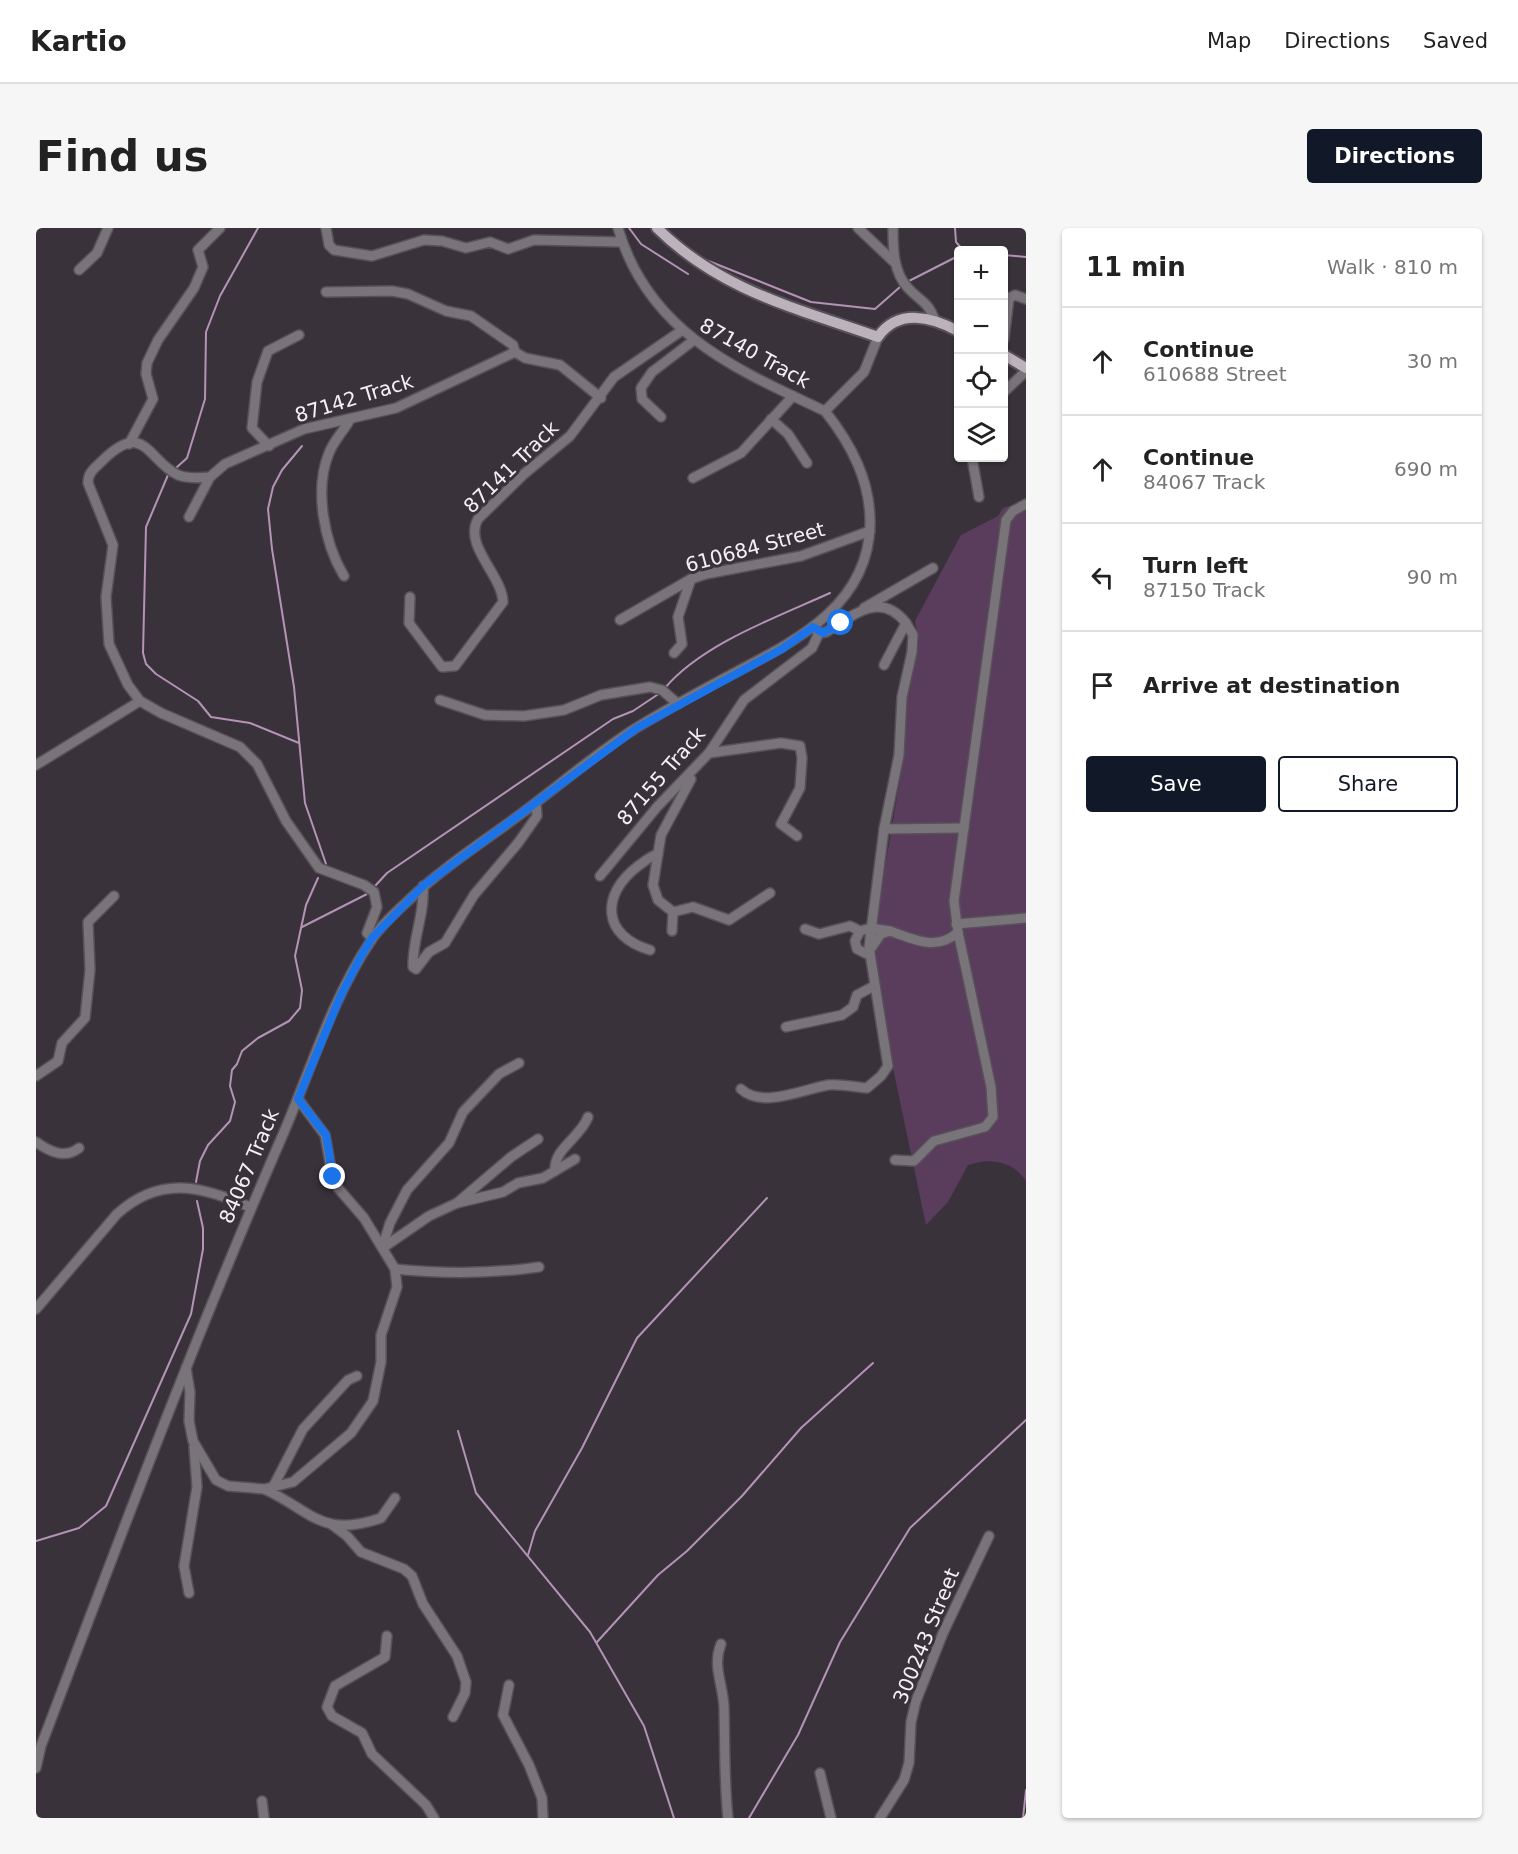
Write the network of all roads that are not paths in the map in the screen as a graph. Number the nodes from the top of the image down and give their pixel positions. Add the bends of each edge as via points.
1 (108, 228) edge
2 (220, 228) edge
3 (326, 228) edge
4 (618, 228) edge
5 (657, 228) edge
6 (858, 228) edge
7 (893, 228) edge
8 (622, 242) junction
9 (896, 265) junction
10 (79, 270) dead end
11 (326, 292) dead end
12 (1026, 299) edge
13 (1008, 306) edge
14 (935, 321) junction
15 (954, 329) edge
16 (681, 331) junction
17 (299, 335) dead end
18 (878, 337) junction
19 (694, 340) junction
20 (515, 352) junction
21 (1008, 358) edge
22 (1026, 370) edge
23 (1008, 388) edge
24 (793, 396) junction
25 (601, 398) junction
26 (825, 411) junction
27 (661, 417) dead end
28 (771, 418) junction
29 (349, 421) junction
30 (129, 444) junction
31 (269, 446) junction
32 (973, 462) edge
33 (807, 464) dead end
34 (210, 477) junction
35 (693, 478) dead end
36 (979, 496) dead end
37 (1026, 504) edge
38 (189, 518) dead end
39 (870, 531) junction
40 (933, 568) dead end
41 (344, 576) dead end
42 (691, 579) junction
43 (410, 597) dead end
44 (864, 608) junction
45 (620, 620) dead end
46 (906, 623) junction
47 (816, 630) junction
48 (674, 653) dead end
49 (884, 665) dead end
50 (440, 700) dead end
51 (140, 701) junction
52 (678, 704) junction
53 (710, 753) junction
54 (36, 765) edge
55 (698, 767) junction
56 (536, 802) junction
57 (964, 828) junction
58 (884, 829) junction
59 (796, 836) dead end
60 (658, 854) junction
61 (600, 876) dead end
62 (423, 886) junction
63 (770, 892) dead end
64 (114, 896) dead end
65 (673, 912) junction
66 (1026, 918) edge
67 (871, 928) junction
68 (957, 928) junction
69 (805, 929) dead end
70 (672, 931) dead end
71 (860, 931) junction
72 (890, 932) junction
73 (372, 938) junction
74 (650, 950) dead end
75 (869, 953) junction
76 (874, 986) junction
77 (786, 1027) dead end
78 (519, 1063) dead end
79 (36, 1076) edge
80 (741, 1089) dead end
81 (298, 1099) junction
82 (588, 1117) dead end
83 (538, 1139) dead end
84 (36, 1142) edge
85 (79, 1148) dead end
86 (575, 1159) dead end
87 (895, 1160) dead end
88 (555, 1171) junction
89 (457, 1203) junction
90 (250, 1207) junction
91 (384, 1246) junction
92 (539, 1267) dead end
93 (395, 1269) junction
94 (36, 1308) edge
95 (186, 1368) junction
96 (357, 1376) dead end
97 (193, 1442) junction
98 (268, 1488) junction
99 (395, 1498) dead end
100 (331, 1524) junction
101 (989, 1536) dead end
102 (189, 1593) dead end
103 (387, 1636) dead end
104 (721, 1644) dead end
105 (509, 1685) dead end
106 (453, 1717) dead end
107 (36, 1768) edge
108 (820, 1773) dead end
109 (262, 1801) dead end
110 (827, 1817) edge
111 (264, 1818) edge
112 (434, 1818) edge
113 (543, 1818) edge
114 (728, 1818) edge
115 (880, 1818) edge

1 - 10 street via 97,253
2 - 30 street via 198,250 203,267 194,288 147,363 153,399
3 - 8 street via 334,250 369,256 424,240 466,248 490,242 508,249 534,240
4 - 8 street, 87140 Track
5 - 18 main road via 715,275 782,304
6 - 9 street
7 - 9 street
8 - 16 street, 87140 Track via 653,297
9 - 14 street via 903,282 929,305
11 - 20 street via 408,294 446,311 471,316 513,345
12 - 13 street via 1015,295 1009,298
14 - 15 main road
14 - 18 main road via 898,320
16 - 19 street, 87140 Track
16 - 25 street, 87141 Track via 614,377
17 - 31 street via 271,348 260,370 252,428
18 - 26 street via 864,372
19 - 24 street, 87140 Track via 739,369
19 - 27 street via 652,372 641,387 642,399
20 - 25 street via 560,365
20 - 29 street, 87142 Track via 396,408
21 - 22 main road
22 - 23 street
24 - 26 street, 87140 Track
24 - 28 street
25 - 43 street, 87141 Track via 570,436 524,474 473,528 503,603 455,666 442,667 413,631 407,618
26 - 39 street, 84067 Track via 847,442 863,475
28 - 33 street via 789,434
28 - 35 street via 741,453
29 - 31 street, 87142 Track via 304,429
29 - 41 street via 329,451 321,483 328,536
30 - 34 street via 145,445 181,476
30 - 51 street via 91,471 88,483 113,545 106,597 109,644
31 - 34 street, 87142 Track via 225,464
32 - 36 street
34 - 38 street
37 - 57 street via 1006,520
39 - 42 street, 610684 Street via 801,556
39 - 47 street, 84067 Track via 863,563 850,589
40 - 44 street
42 - 45 street, 610684 Street
42 - 48 street via 678,617 682,644
44 - 46 street via 891,609
44 - 47 street via 826,632
46 - 49 street
46 - 58 street via 913,639 902,697 899,755
47 - 52 street, 84067 Track
47 - 53 street, 87155 Track via 812,648 744,700
50 - 52 street via 485,715 524,716 564,710 601,695 650,687 662,690
51 - 54 street
51 - 73 street via 234,743 252,758 285,820 320,868 374,892 377,907 367,933
52 - 56 street, 84067 Track via 615,742
53 - 55 street, 87155 Track
53 - 59 street via 782,743 800,747 800,788 781,824
55 - 60 street via 661,835
55 - 61 street, 87155 Track via 657,807
56 - 62 street, 84067 Track
56 - 62 street via 537,816 518,843 474,895 444,943 429,952 416,969 413,947 420,928
57 - 58 street
57 - 68 street via 954,901
58 - 67 street
60 - 65 street via 654,892
60 - 74 street via 622,881 611,905 613,921 624,938
62 - 73 street, 84067 Track
63 - 65 street via 729,920 693,907
64 - 79 street via 88,922 90,970 85,1018 62,1043 58,1061
65 - 70 street
66 - 68 street
67 - 71 street
67 - 72 street
67 - 75 street
68 - 72 street via 948,939 929,944
68 - 87 street via 991,1087 993,1117 985,1126 934,1141 916,1160
69 - 71 street via 816,934 849,926
71 - 75 street via 855,947
72 - 75 street via 877,938
73 - 81 street, 84067 Track via 350,976
75 - 76 street
76 - 77 street via 857,995 853,1007 842,1015
76 - 80 street via 888,1062 870,1087 828,1085 798,1094 752,1097
78 - 91 street via 499,1074 463,1112 449,1143 407,1190 390,1223
81 - 90 street, 84067 Track
81 - 91 street via 326,1135 338,1188
82 - 88 street via 557,1158
83 - 89 street
84 - 85 street via 61,1154
86 - 88 street
88 - 89 street via 503,1192
89 - 91 street
90 - 94 street via 195,1188 164,1189 142,1196 107,1224
90 - 95 street, 84067 Track
91 - 93 street
92 - 93 street via 491,1274
93 - 98 street via 397,1287 381,1335 379,1381 370,1408 351,1433 310,1469 288,1484
95 - 97 street
95 - 107 street, 84067 Track via 41,1746
96 - 98 street via 348,1380 303,1429
97 - 98 street via 219,1483
97 - 102 street via 197,1487 184,1566
98 - 100 street via 318,1522
99 - 100 street via 381,1518
100 - 106 street via 361,1552 412,1576 423,1604 457,1656 466,1682 465,1694
101 - 115 street, 300243 Street via 916,1701 904,1780
103 - 112 street via 384,1659 335,1686 327,1707 332,1716 362,1733 372,1754 426,1805
104 - 114 street via 715,1658 724,1705 723,1772
105 - 113 street via 503,1714 542,1798
108 - 110 street
109 - 111 street

